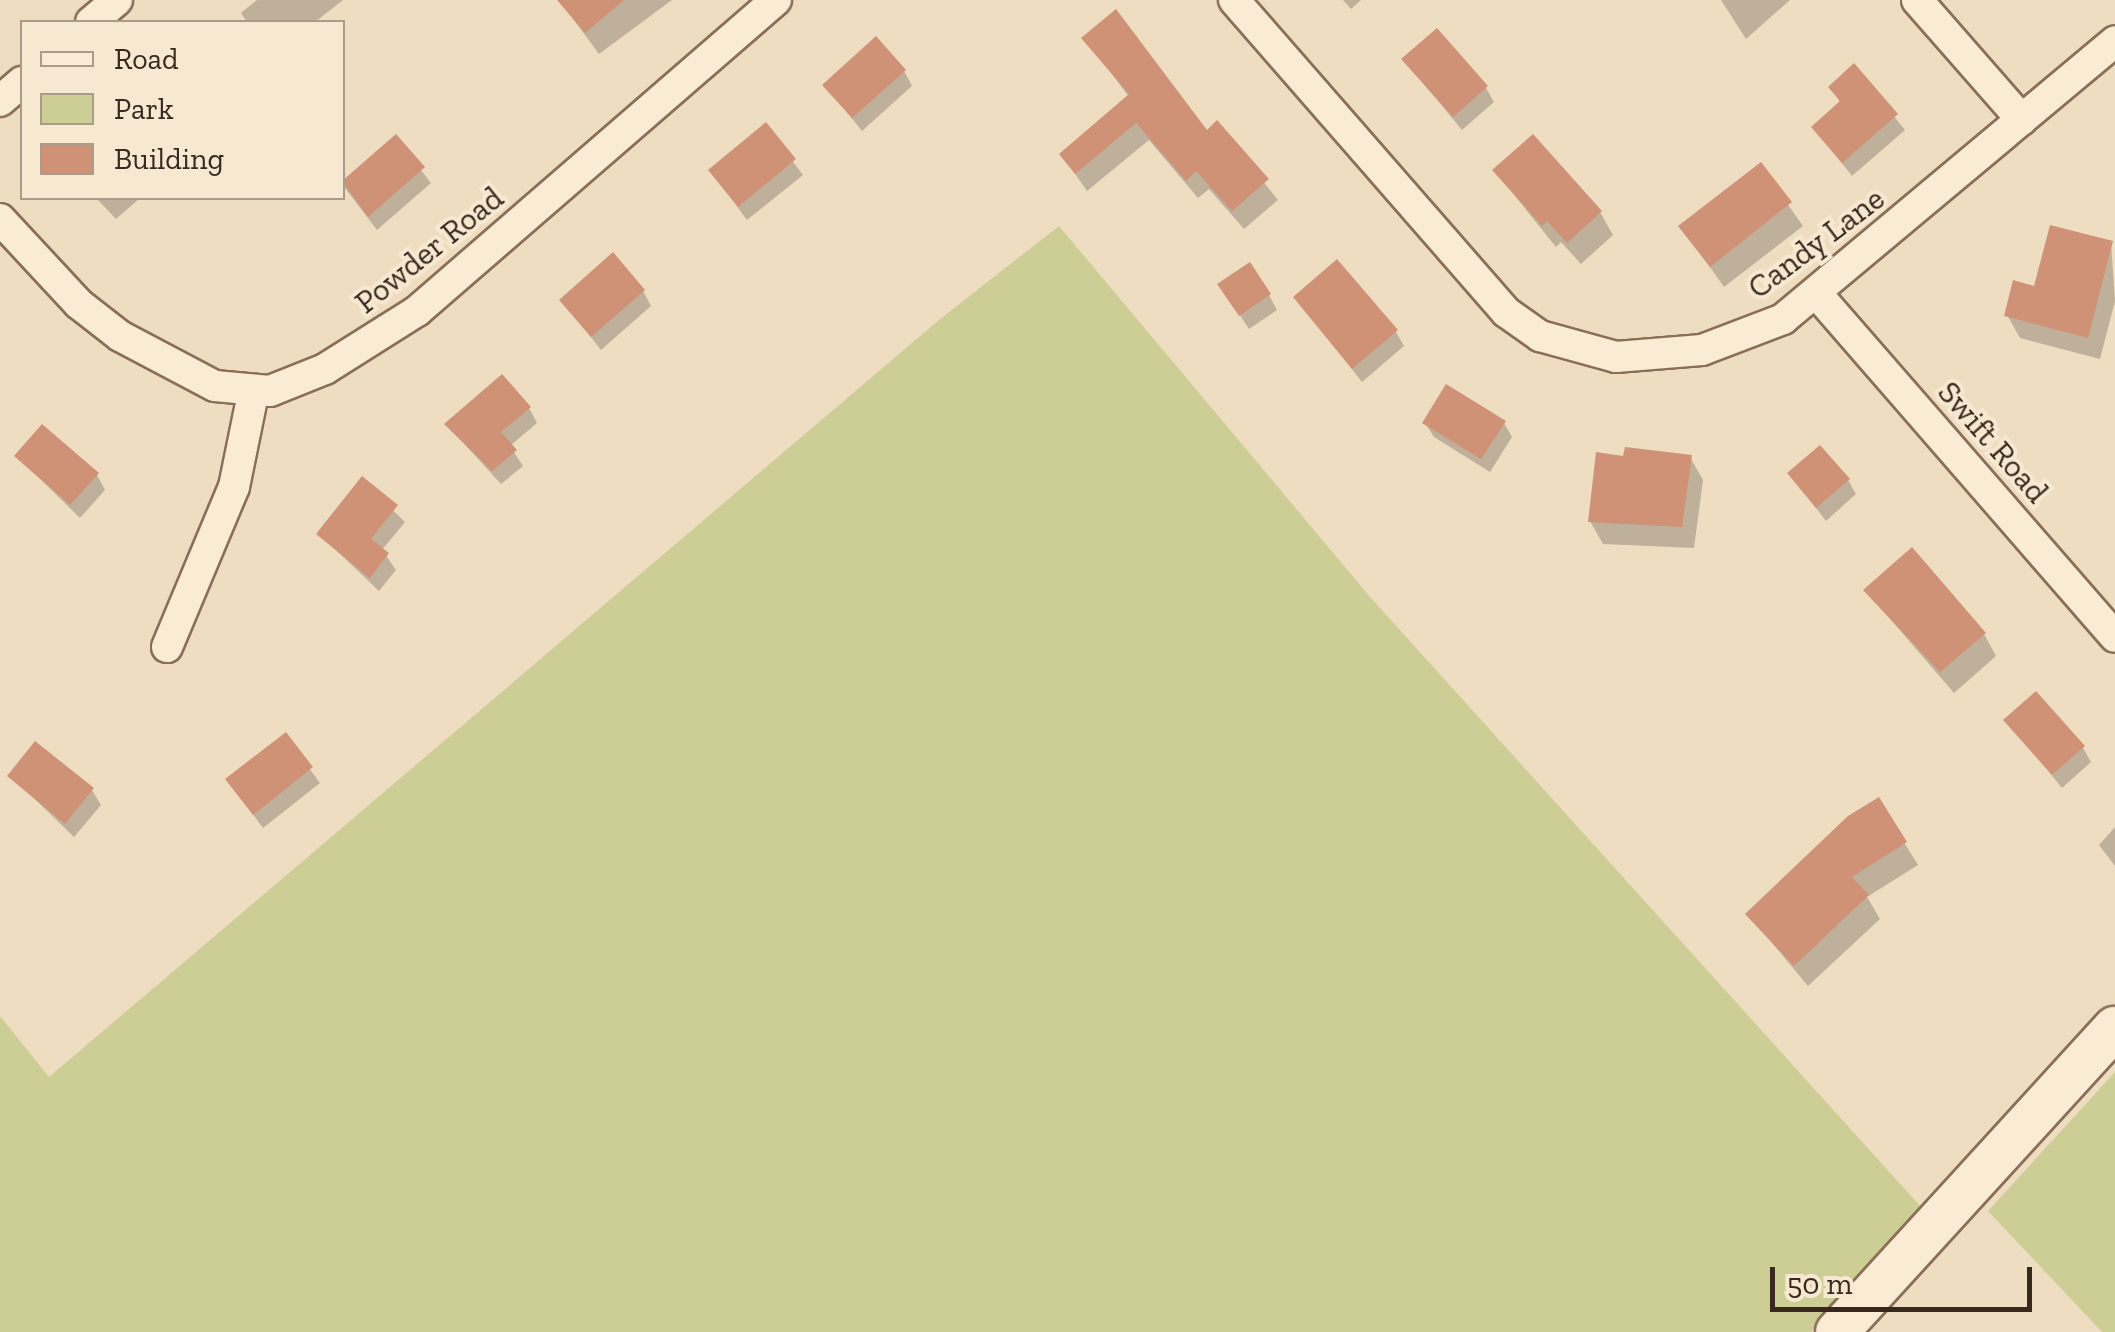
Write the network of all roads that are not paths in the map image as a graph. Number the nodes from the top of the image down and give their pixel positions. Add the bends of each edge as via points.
1 (117, 0) edge
2 (776, 0) edge
3 (1234, 0) edge
4 (1918, 0) edge
5 (93, 20) edge
6 (2115, 42) edge
7 (20, 84) edge
8 (0, 102) edge
9 (2022, 120) junction
10 (0, 218) edge
11 (1818, 294) junction
12 (253, 394) junction
13 (2115, 637) edge
14 (167, 647) dead end
15 (2115, 1028) edge
16 (1837, 1332) edge

1 - 5 street
2 - 12 street, Powder Road via 417,311 325,370
3 - 11 street, Candy Lane via 1474,280 1540,336 1576,350 1655,358 1742,338
4 - 9 street
6 - 9 street, Candy Lane
7 - 8 street
9 - 11 street, Candy Lane
10 - 12 street via 79,304 120,336 179,371
11 - 13 street, Swift Road
12 - 14 street via 234,487
15 - 16 street

